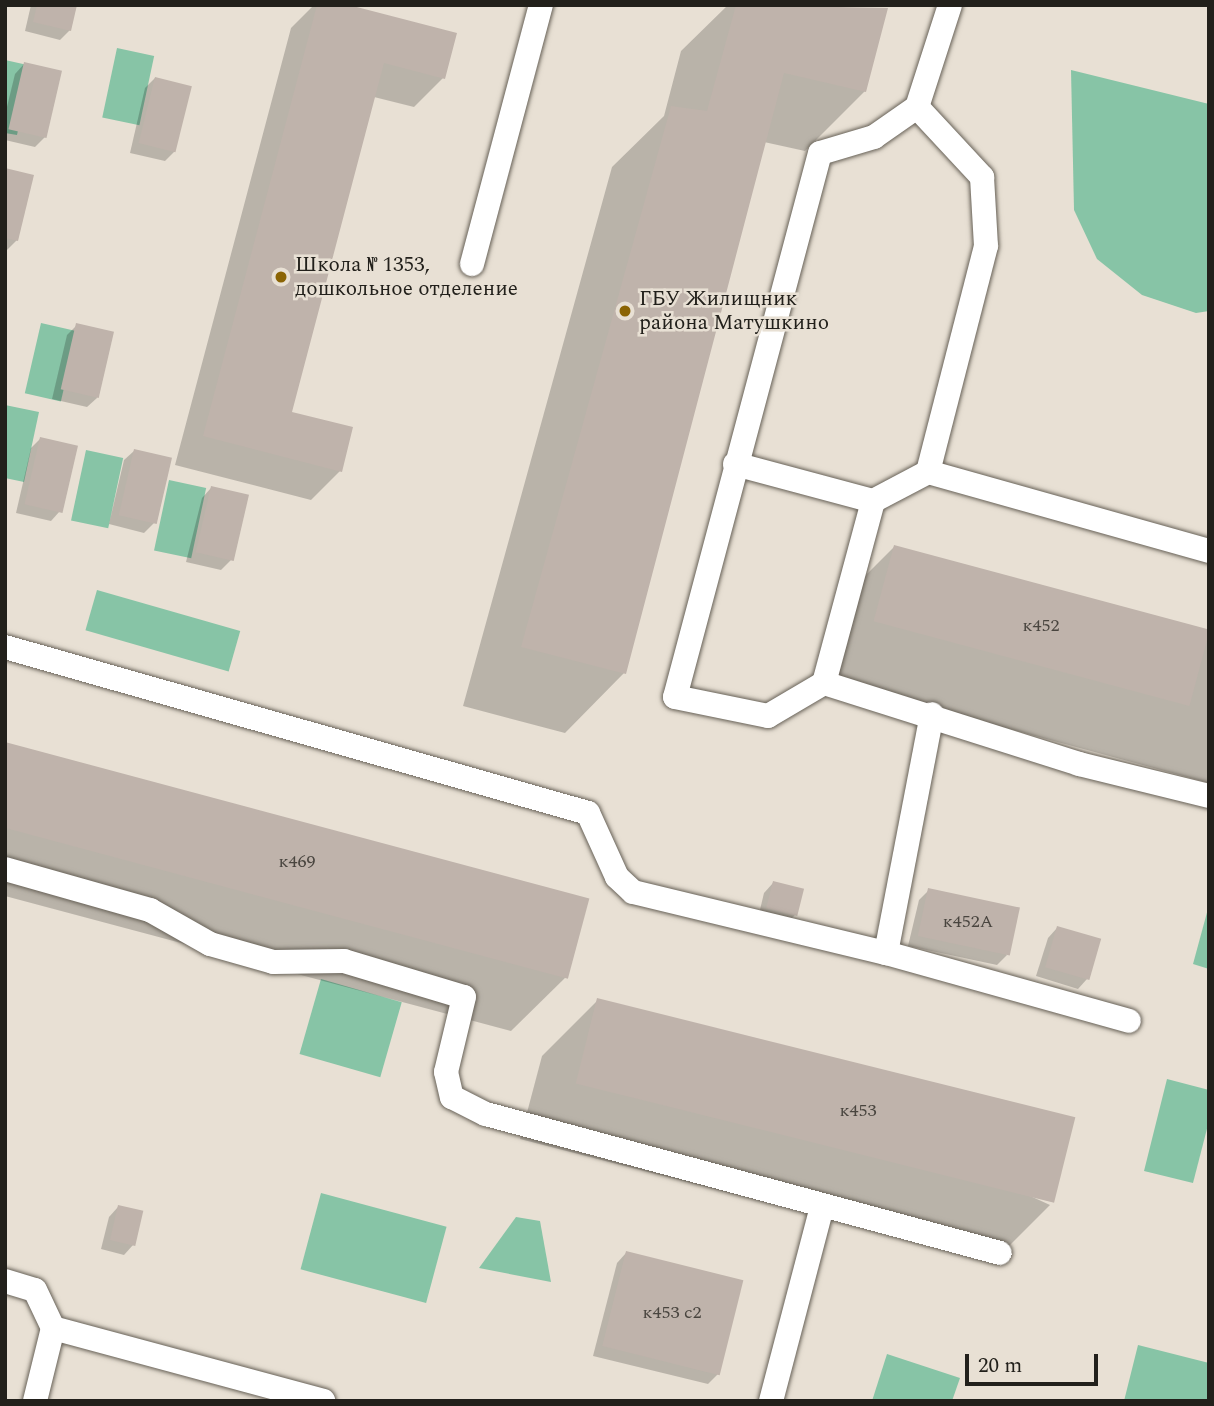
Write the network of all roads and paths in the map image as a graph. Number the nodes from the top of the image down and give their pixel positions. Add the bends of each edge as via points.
1 (541, 5) edge
2 (950, 5) edge
3 (917, 107) junction
4 (472, 264) dead end
5 (735, 464) junction
6 (928, 472) junction
7 (873, 501) junction
8 (1209, 551) edge
9 (5, 647) edge
10 (824, 683) junction
11 (932, 714) junction
12 (1209, 796) edge
13 (5, 869) edge
14 (886, 953) junction
15 (1129, 1021) dead end
16 (822, 1206) junction
17 (1000, 1253) dead end
18 (5, 1280) edge
19 (53, 1328) junction
20 (35, 1401) edge
21 (323, 1401) edge
22 (771, 1401) edge

1 - 4 lane
2 - 3 lane
3 - 5 lane via 874,137 820,153
3 - 6 lane via 982,177 986,246
5 - 7 lane
5 - 10 lane via 675,697 768,716
6 - 7 lane
6 - 8 lane
7 - 10 lane
9 - 14 lane via 588,813 617,877 633,892
10 - 11 lane
11 - 12 lane via 1079,764
11 - 14 lane
13 - 16 lane via 150,910 210,944 273,962 344,961 464,997 446,1072 452,1097 486,1114
14 - 15 lane
16 - 17 lane
16 - 22 lane
18 - 19 lane via 35,1290
19 - 20 lane
19 - 21 lane

